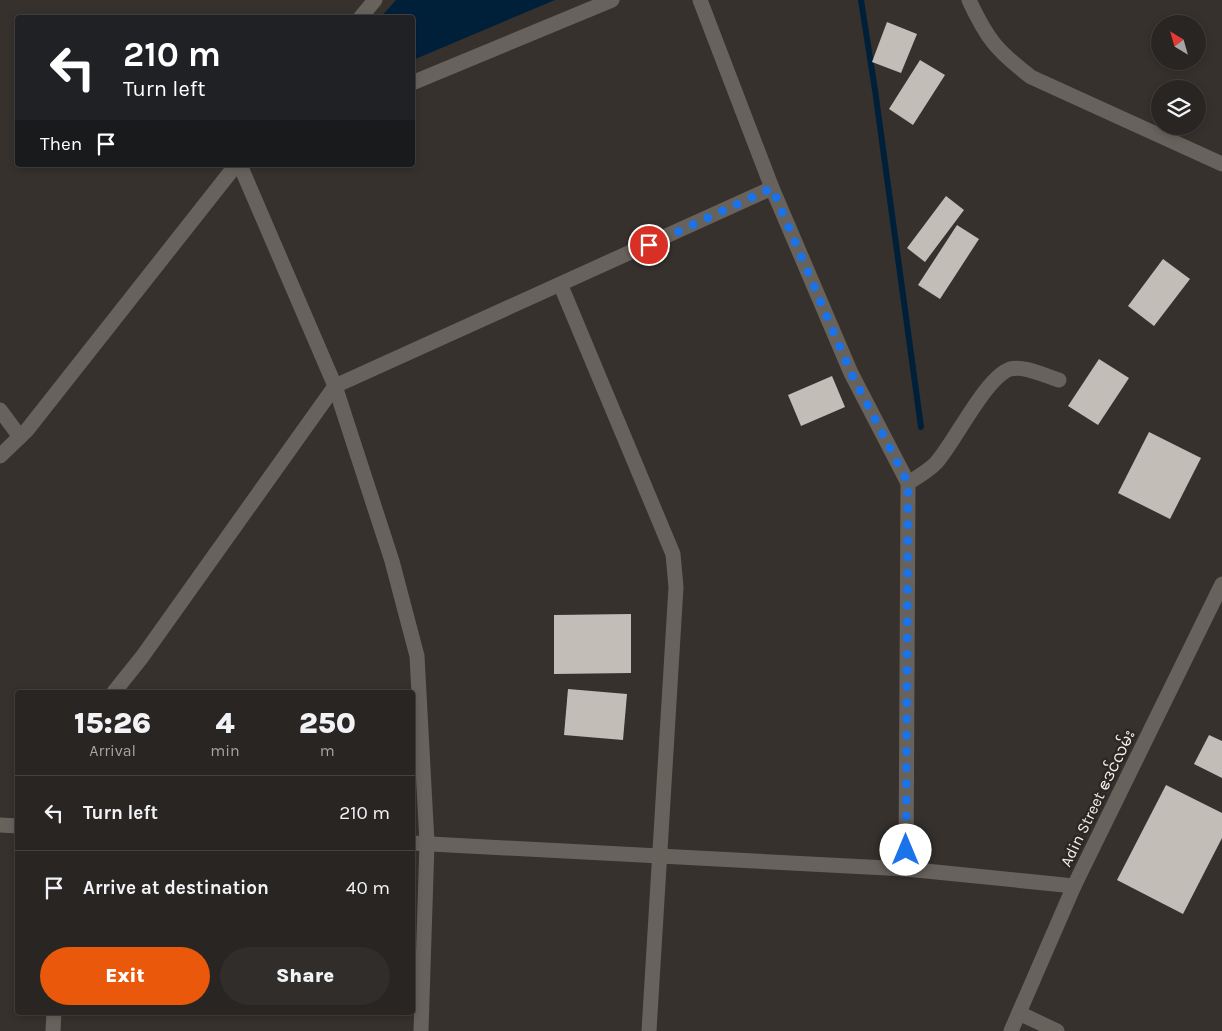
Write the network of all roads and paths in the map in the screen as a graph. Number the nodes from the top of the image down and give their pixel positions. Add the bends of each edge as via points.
1 (375, 0) edge
2 (612, 0) edge
3 (700, 0) edge
4 (968, 0) edge
5 (362, 15) edge
6 (415, 82) edge
7 (1222, 164) edge
8 (236, 167) edge
9 (239, 167) edge
10 (772, 188) junction
11 (561, 286) junction
12 (1059, 380) dead end
13 (335, 386) junction
14 (0, 410) edge
15 (20, 437) junction
16 (0, 456) edge
17 (908, 483) junction
18 (1222, 584) edge
19 (116, 690) edge
20 (0, 825) edge
21 (15, 826) edge
22 (420, 843) edge
23 (658, 858) junction
24 (906, 870) junction
25 (1074, 886) junction
26 (1019, 1013) junction
27 (54, 1015) edge
28 (53, 1031) edge
29 (421, 1031) edge
30 (649, 1031) edge
31 (1011, 1031) edge
32 (1057, 1031) edge

1 - 5 street
2 - 6 street
3 - 10 street
4 - 7 street via 984,32 1005,58 1032,77
8 - 15 street
9 - 13 street
10 - 11 street
10 - 17 street via 851,373
11 - 13 street
11 - 23 street via 673,554 676,587
12 - 17 street via 1022,369 1010,369 990,386 936,462
13 - 19 street
13 - 22 street via 392,561 417,656
14 - 15 street
15 - 16 street
17 - 24 street
18 - 25 street, Adin Street ဧဒင်လမ်း
20 - 21 street
22 - 23 street
22 - 29 street
23 - 24 street
23 - 30 street
24 - 25 street
25 - 26 street, Adin Street ဧဒင်လမ်း
26 - 31 street, Adin Street ဧဒင်လမ်း
26 - 32 street
27 - 28 street

